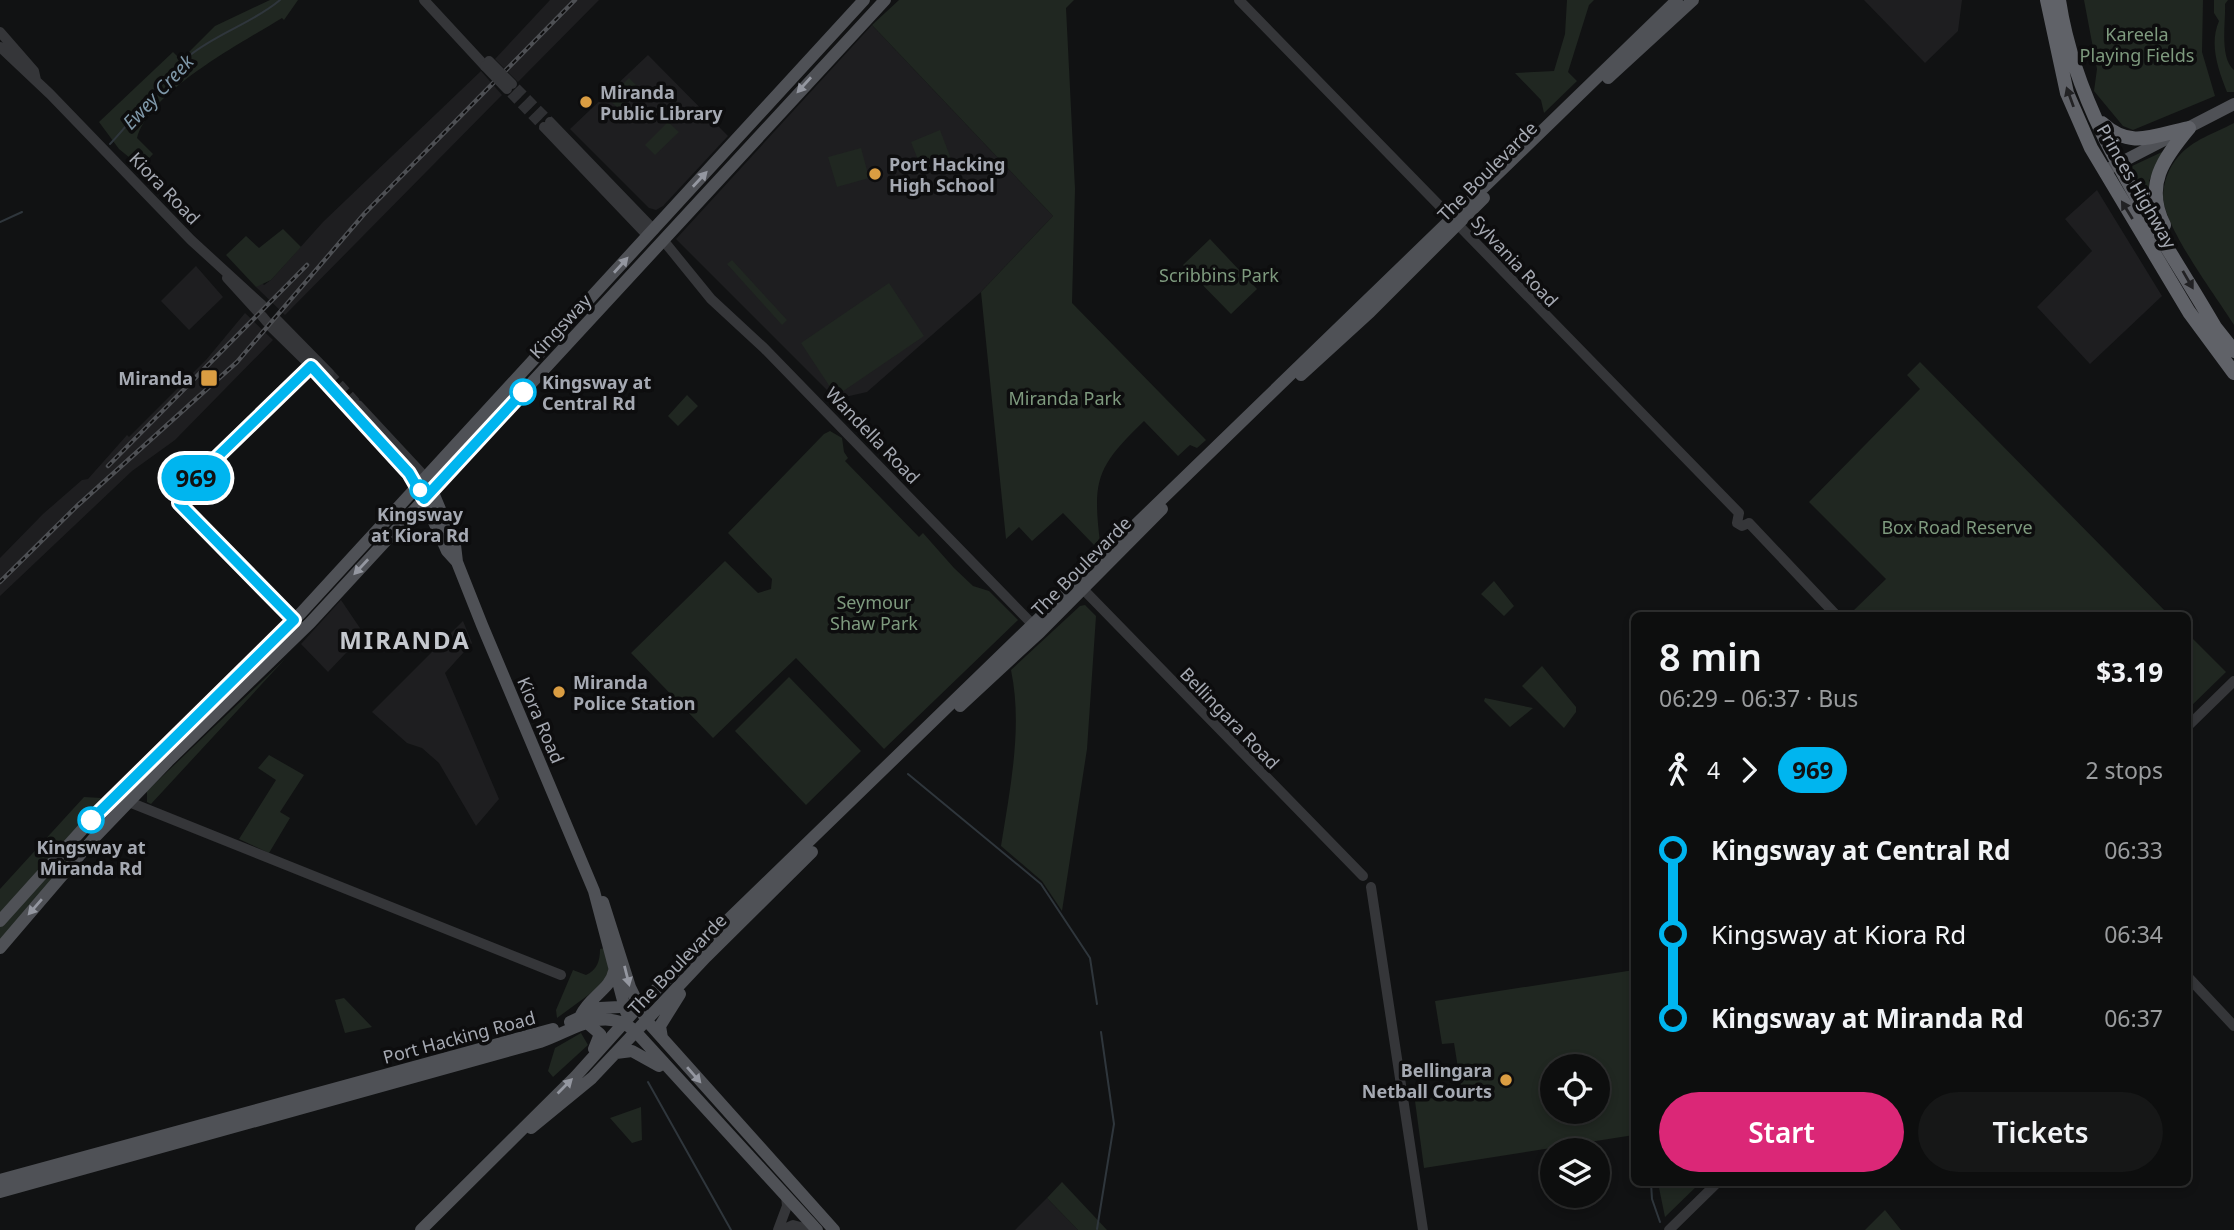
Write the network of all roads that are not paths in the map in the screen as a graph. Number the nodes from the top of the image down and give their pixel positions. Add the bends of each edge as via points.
1 (864, 0) edge
2 (885, 0) edge
3 (1239, 0) edge
4 (1677, 0) edge
5 (1693, 0) edge
6 (2047, 0) edge
7 (2059, 0) edge
8 (425, 1) edge
9 (0, 32) edge
10 (0, 47) edge
11 (822, 55) junction
12 (36, 80) junction
13 (511, 88) tunnel mouth
14 (2234, 104) edge
15 (2092, 115) junction
16 (547, 125) tunnel mouth
17 (2189, 128) junction
18 (2118, 162) junction
19 (2104, 171) junction
20 (1455, 220) junction
21 (656, 238) junction
22 (2171, 250) junction
23 (2234, 351) edge
24 (2234, 373) edge
25 (326, 375) tunnel mouth
26 (355, 408) tunnel mouth
27 (421, 481) junction
28 (428, 494) junction
29 (1079, 585) junction
30 (1833, 612) edge
31 (299, 625) junction
32 (1036, 627) junction
33 (2234, 681) edge
34 (211, 702) junction
35 (222, 710) junction
36 (2191, 723) edge
37 (113, 797) junction
38 (129, 802) junction
39 (594, 891) junction
40 (0, 921) edge
41 (0, 948) edge
42 (709, 954) junction
43 (614, 970) junction
44 (561, 975) dead end
45 (2191, 980) edge
46 (639, 1006) junction
47 (626, 1016) junction
48 (584, 1019) junction
49 (646, 1020) junction
50 (2234, 1026) edge
51 (635, 1031) junction
52 (662, 1038) junction
53 (613, 1056) junction
54 (591, 1059) junction
55 (668, 1069) junction
56 (726, 1111) junction
57 (495, 1157) junction
58 (83, 1163) junction
59 (0, 1180) edge
60 (1714, 1186) edge
61 (0, 1192) edge
62 (786, 1196) junction
63 (796, 1208) junction
64 (421, 1230) edge
65 (780, 1230) edge
66 (814, 1230) edge
67 (834, 1230) edge
68 (1423, 1230) edge
69 (1669, 1230) edge

1 - 11 main road, Kingsway
2 - 11 main road, Kingsway
3 - 20 street, Sylvania Road
4 - 20 main road, The Boulevarde
5 - 20 main road, The Boulevarde
19 -> 6 highway, Princes Highway via 2067,93
7 - 15 highway, Princes Highway via 2071,59
8 - 13 street, bridge
9 - 12 street, Kiora Road via 34,71
10 - 12 street, Kiora Road
11 - 21 main road, Kingsway
12 - 25 street, Kiora Road
14 - 17 main road
15 - 17 highway via 2115,135 2129,140
15 - 18 highway, Princes Highway
16 - 21 street, Wandella Road
17 - 18 main road
17 - 22 highway via 2165,158 2155,180 2156,205
18 - 19 main road
18 - 22 highway, Princes Highway
24 -> 19 highway, Princes Highway via 2189,312
20 - 29 main road, The Boulevarde via 1370,312
20 - 30 street, Sylvania Road via 1739,513 1739,525 1749,523
27 -> 21 main road, Kingsway
21 - 28 main road, Kingsway
21 - 32 street, Wandella Road
22 -> 23 highway, Princes Highway
26 - 27 street, Kiora Road
27 - 28 main road, Kiora Road
27 - 31 main road, Kingsway
28 -> 31 main road, Kingsway
28 - 39 main road, Kiora Road via 455,545 457,562
29 - 32 main road, The Boulevarde
29 - 68 street, Bellingara Road via 1363,876 1373,877
31 - 34 main road, Kingsway
31 - 35 main road, Kingsway
32 - 42 main road, The Boulevarde
32 - 46 main road, The Boulevarde
33 - 36 street
34 - 35 main road
34 - 37 main road, Kingsway
35 - 38 main road, Kingsway
37 - 38 main road
37 - 40 main road, Kingsway
38 -> 41 main road, Kingsway
38 - 44 street
39 - 43 main road, Kiora Road
39 -> 46 main road, Kiora Road via 608,914
42 - 49 main road, The Boulevarde
42 - 52 main road via 662,1023
43 - 47 main road, Kiora Road
43 - 48 main road via 611,982 587,1001
45 - 50 street
46 - 47 main road, The Boulevarde
46 - 49 main road
47 - 48 main road, Port Hacking Road
47 - 51 main road, Kiora Road
47 - 54 main road, The Boulevarde
48 - 54 main road via 601,1036
48 - 58 main road, Port Hacking Road via 540,1042
49 - 51 main road, The Boulevarde
49 - 52 main road
51 - 53 main road, The Boulevarde
51 - 55 main road
52 -> 56 main road
53 - 55 main road via 630,1050
53 - 57 main road, The Boulevarde via 575,1095
57 -> 54 main road, The Boulevarde
55 - 62 main road
56 - 63 main road via 796,1199
56 - 67 main road
57 - 64 main road, The Boulevarde
58 - 59 main road, Port Hacking Road
58 - 61 main road, Port Hacking Road
60 - 69 street
62 - 63 main road
62 - 65 street
63 - 65 street
63 - 66 main road
65 - 66 street via 797,1225

